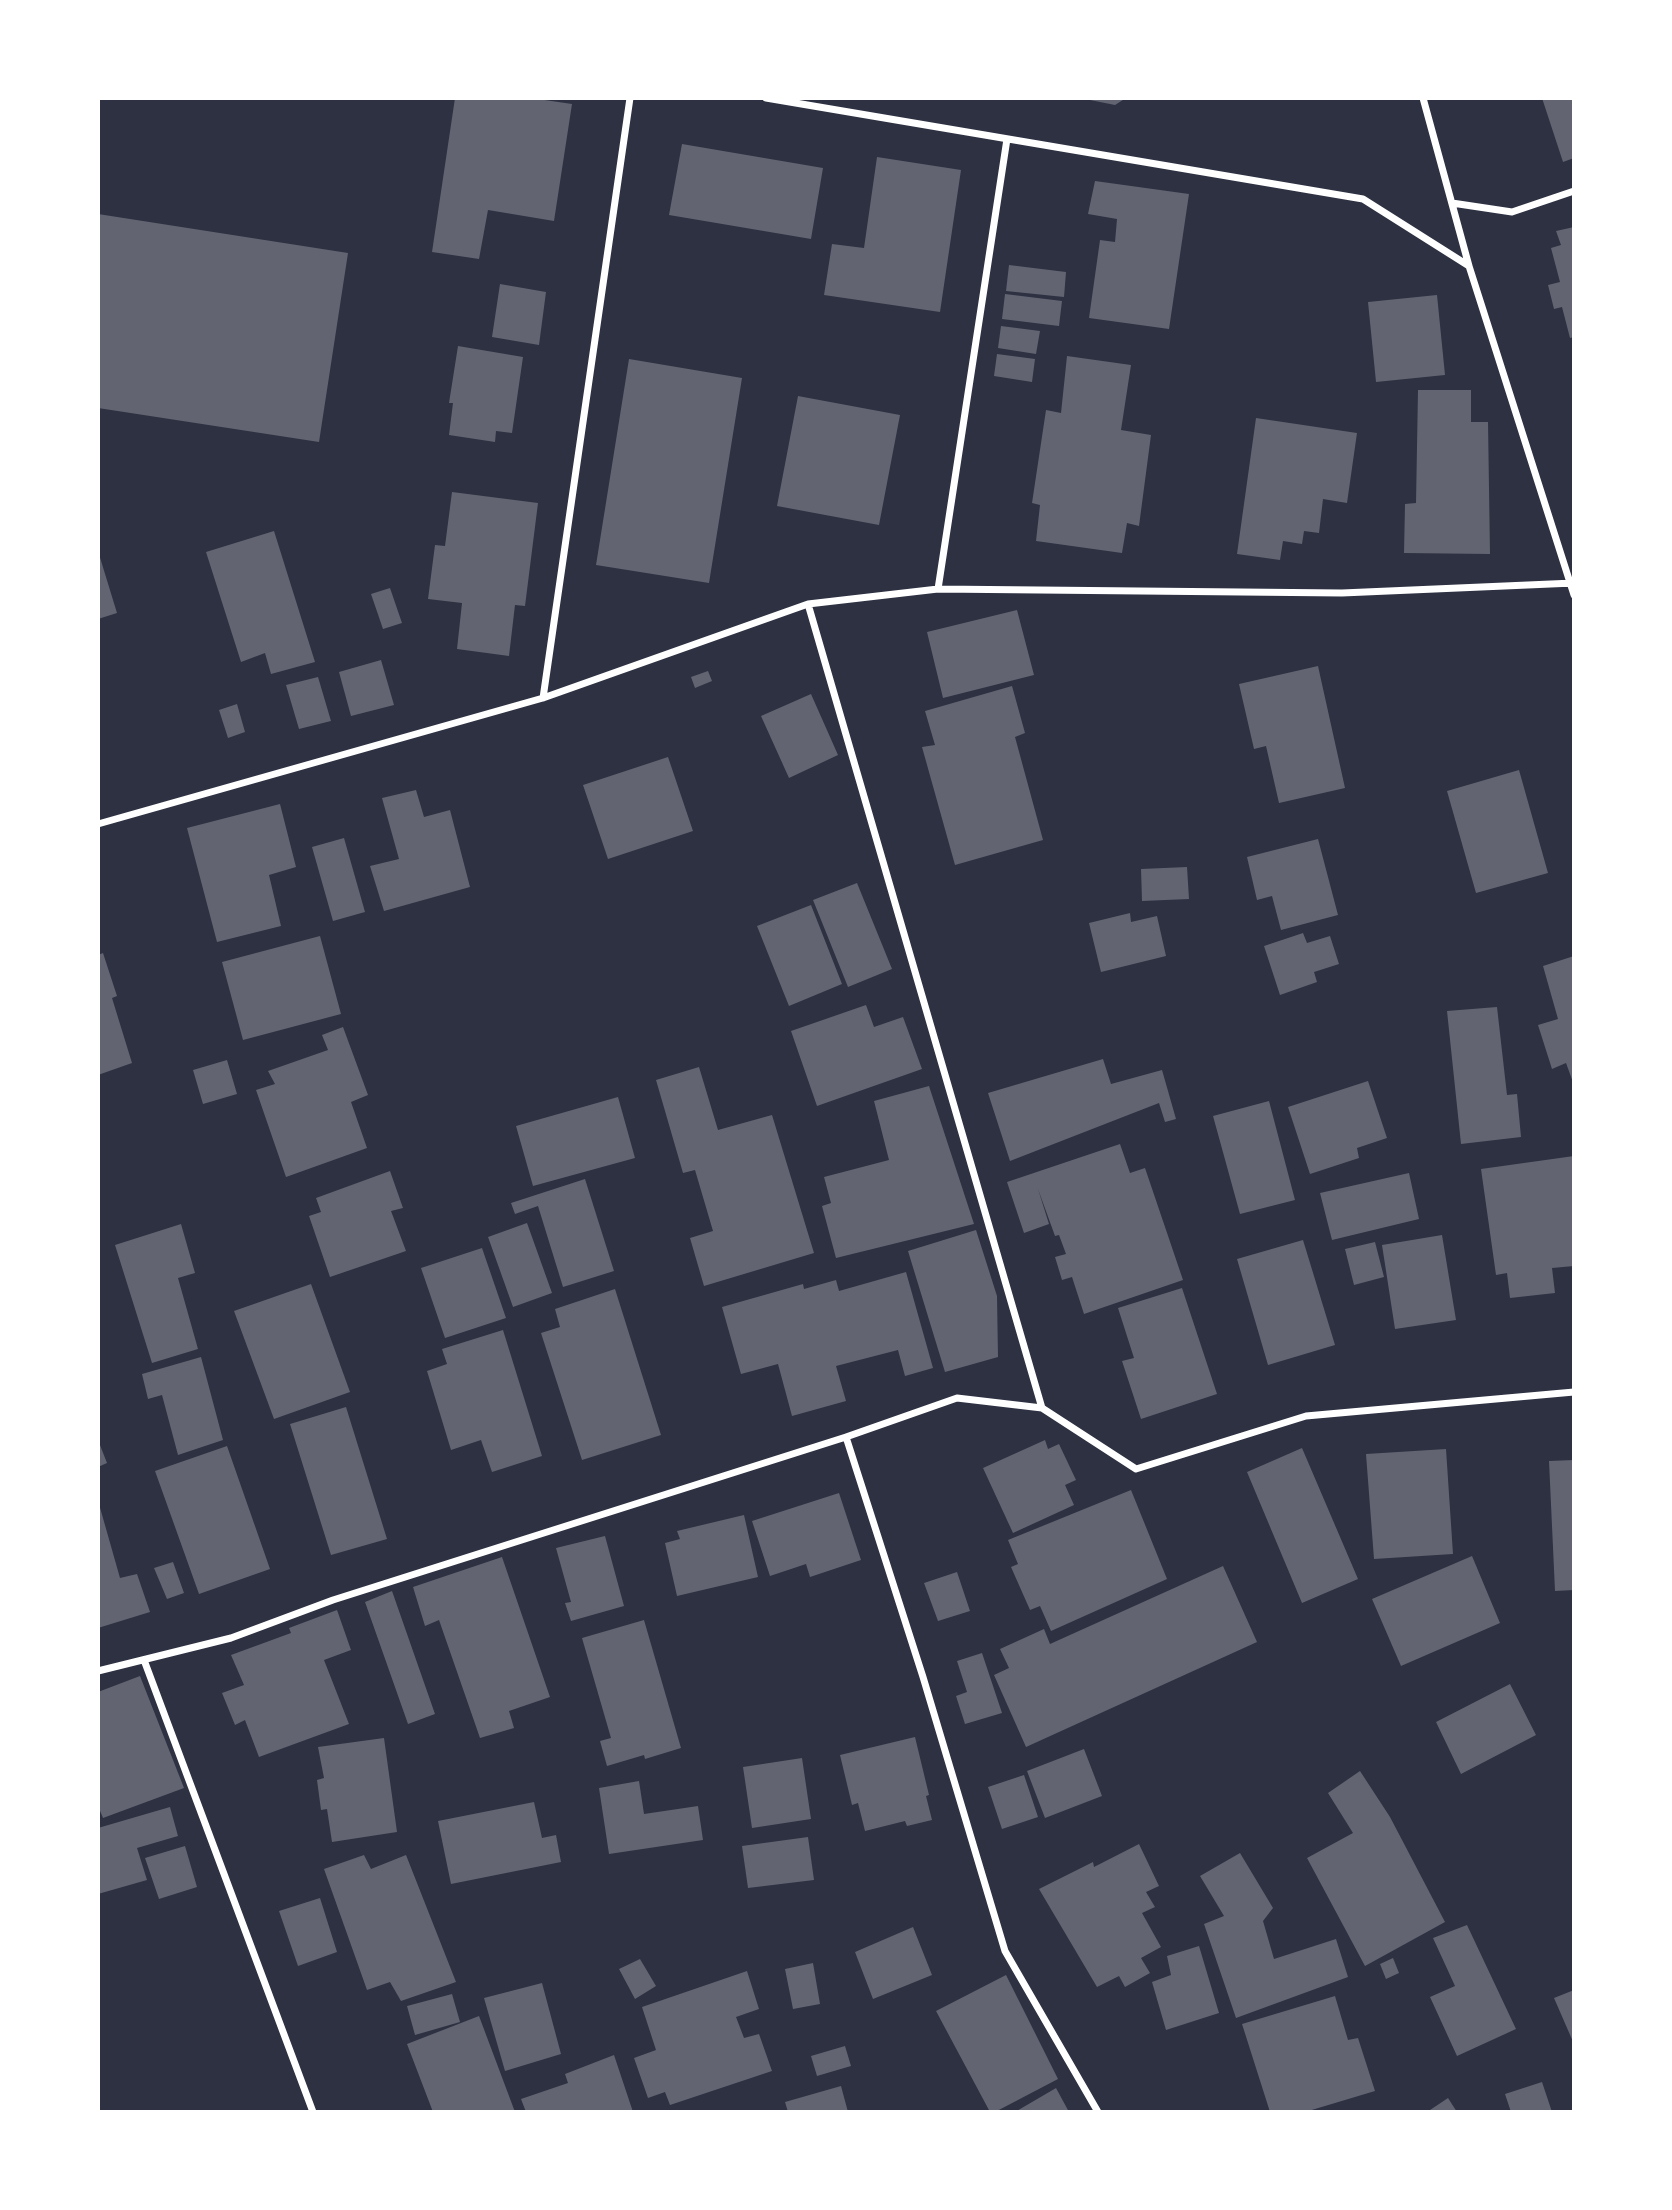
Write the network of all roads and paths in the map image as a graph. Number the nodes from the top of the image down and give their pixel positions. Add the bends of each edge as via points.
1 (630, 98) edge
2 (766, 98) edge
3 (1423, 98) edge
4 (1007, 139) junction
5 (1574, 191) edge
6 (1452, 204) junction
7 (1469, 267) junction
8 (1573, 583) edge
9 (938, 589) junction
10 (1574, 595) edge
11 (808, 604) junction
12 (543, 698) junction
13 (98, 824) edge
14 (1574, 1392) edge
15 (1042, 1408) junction
16 (846, 1437) junction
17 (144, 1660) junction
18 (98, 1671) edge
19 (313, 2112) edge
20 (1098, 2112) edge

1 - 12 street
2 - 4 street
3 - 6 street
4 - 7 street via 1363,199
4 - 9 street
5 - 6 street via 1512,212
6 - 7 street
7 - 8 street
8 - 9 street via 1342,593
8 - 10 street
9 - 11 street
11 - 12 street
11 - 15 street
12 - 13 street
14 - 15 street via 1306,1416 1136,1469
15 - 16 street via 957,1398
16 - 17 street via 333,1600 232,1638
16 - 20 street via 1005,1951
17 - 18 street
17 - 19 street

